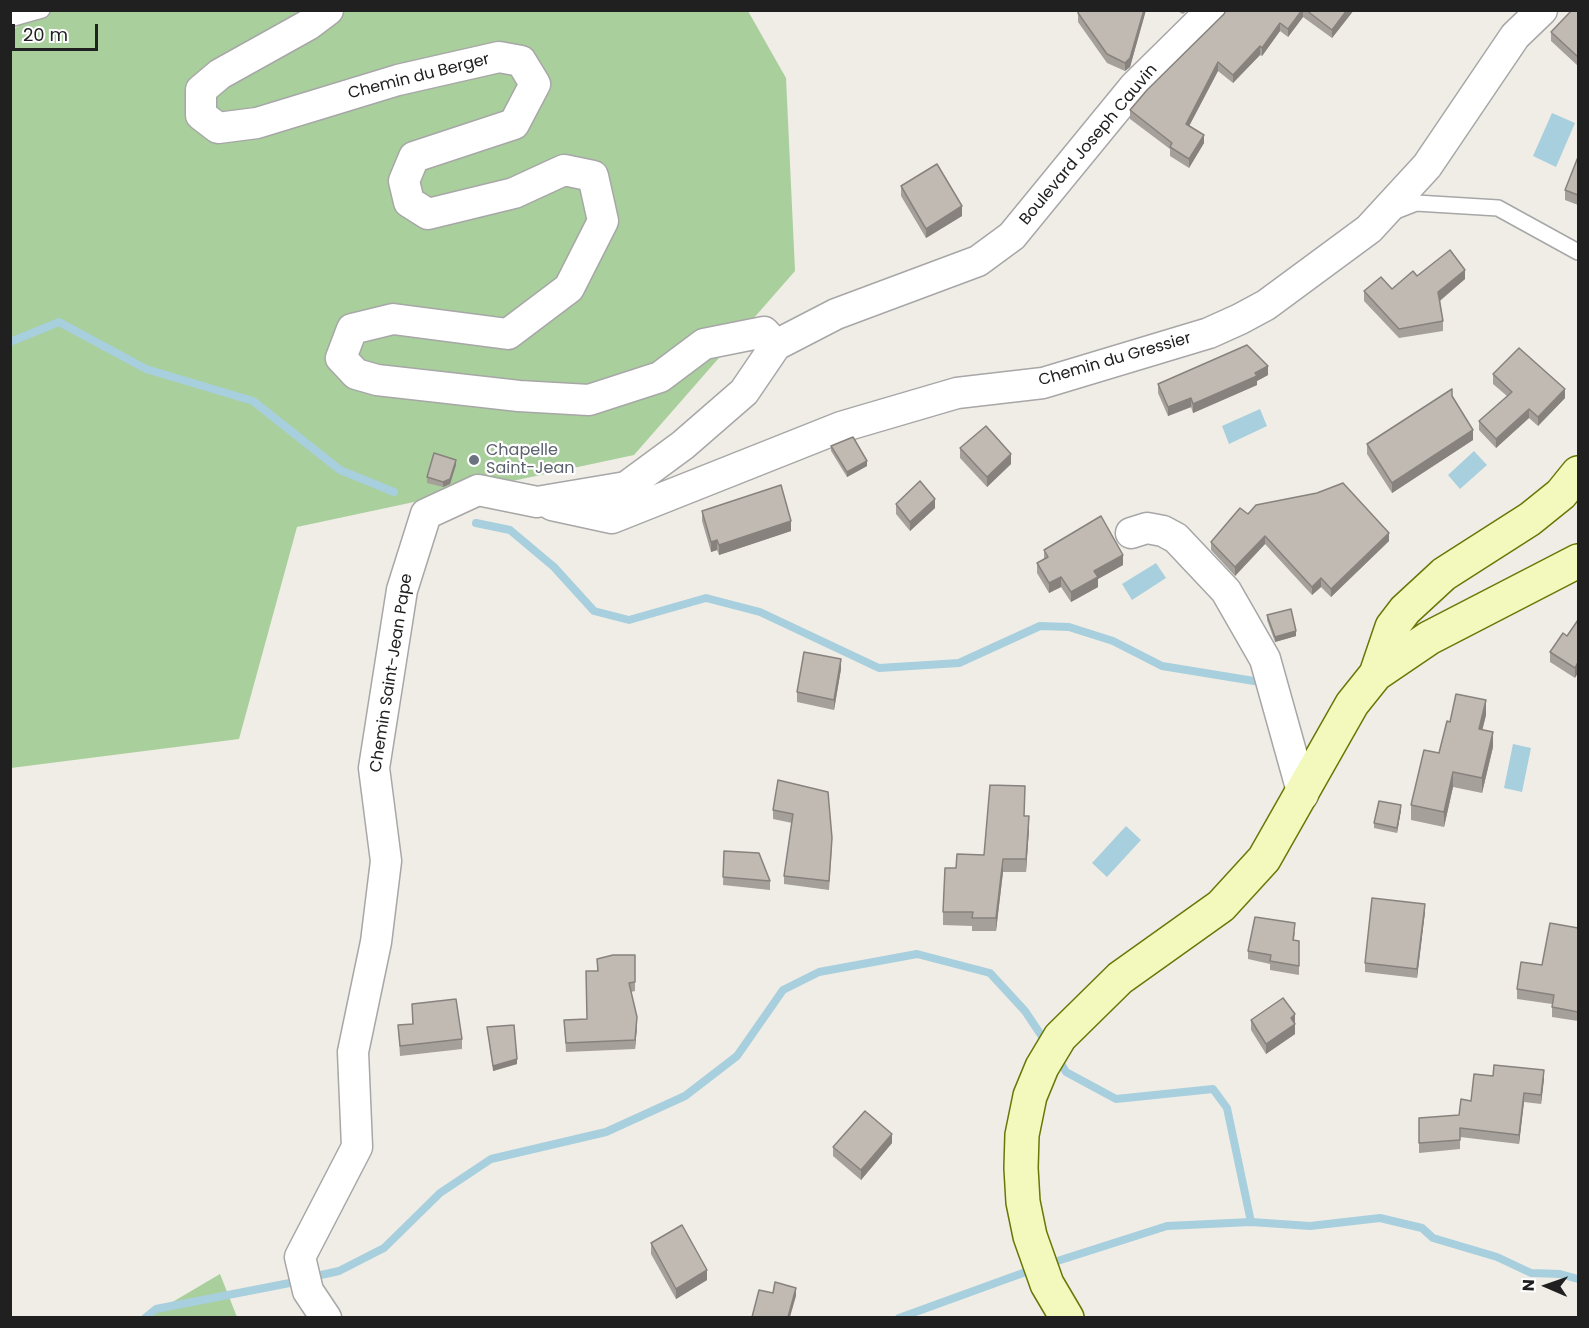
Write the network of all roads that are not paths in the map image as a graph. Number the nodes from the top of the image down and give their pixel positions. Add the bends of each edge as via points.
1 (42, 10) edge
2 (328, 10) edge
3 (1212, 10) edge
4 (1542, 10) edge
5 (10, 19) edge
6 (1379, 218) junction
7 (1578, 252) edge
8 (960, 268) joint
9 (776, 345) junction
10 (1578, 473) edge
11 (537, 502) junction
12 (1131, 533) dead end
13 (1578, 561) edge
14 (1376, 674) junction
15 (1303, 795) junction
16 (326, 1317) edge
17 (1066, 1317) edge

1 - 5 lane
2 - 9 street, Chemin du Berger via 220,74 201,90 201,116 218,128 257,123 398,80 499,57 521,61 535,84 514,124 414,157 404,181 410,202 428,214 514,193 564,170 593,176 603,221 569,288 508,334 393,319 352,329 341,358 356,374 377,380 519,396 589,400 660,377 704,344 764,332
3 - 8 street, Boulevard Joseph Cauvin via 1134,87 1012,236 978,261
4 - 6 street, Chemin du Gressier via 1515,36 1427,166
6 - 7 lane via 1416,203 1498,208
6 - 11 street, Chemin du Gressier via 1369,230 1266,305 1209,333 1043,383 957,393 841,427 612,518
8 - 9 street, Chemin Saint-Jean Pape via 836,314
9 - 11 street, Chemin Saint-Jean Pape via 744,392 683,446 626,487
10 - 14 main road via 1561,494 1530,519 1444,574 1405,609 1392,627
11 - 16 street, Chemin Saint-Jean Pape via 478,489 426,514 402,590 374,768 386,861 376,942 353,1052 357,1147 300,1257 308,1291
12 - 15 street via 1148,528 1176,538 1226,591 1265,659
13 - 14 main road via 1429,638
14 - 15 main road via 1352,704
15 - 17 main road via 1264,859 1221,906 1120,978 1060,1037 1042,1067 1030,1096 1022,1135 1023,1202 1047,1284

